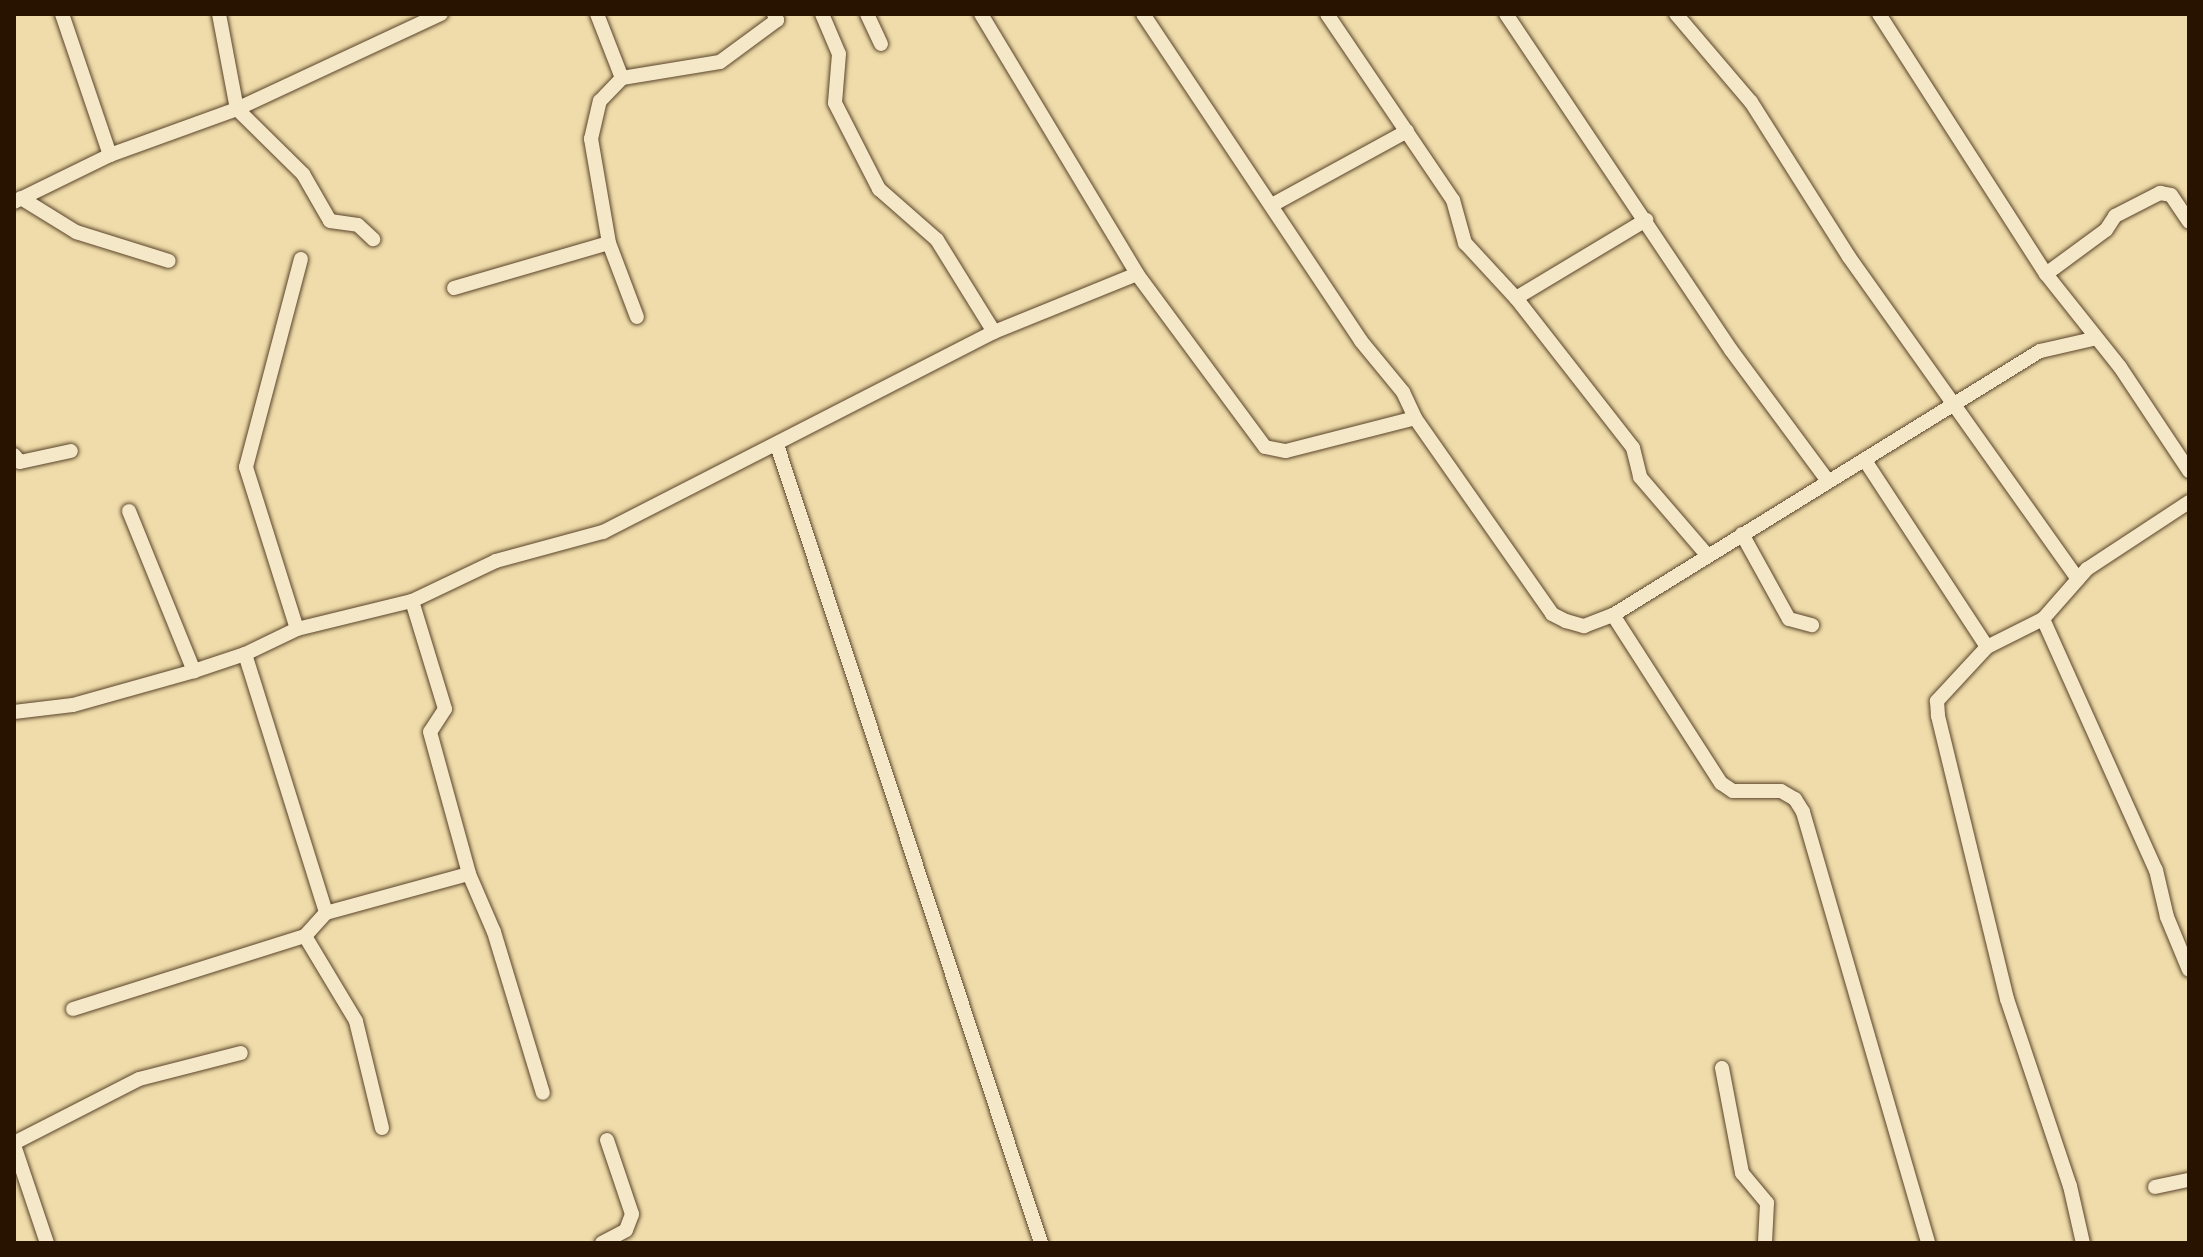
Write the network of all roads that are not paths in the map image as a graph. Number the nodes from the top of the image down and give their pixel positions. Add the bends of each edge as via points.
1 (62, 14) edge
2 (219, 14) edge
3 (441, 14) edge
4 (597, 14) edge
5 (822, 14) edge
6 (867, 14) edge
7 (981, 14) edge
8 (1143, 14) edge
9 (1327, 14) edge
10 (1506, 14) edge
11 (1676, 14) edge
12 (1879, 14) edge
13 (781, 16) edge
14 (881, 44) dead end
15 (622, 78) junction
16 (237, 109) junction
17 (1407, 131) junction
18 (110, 155) junction
19 (18, 200) edge
20 (1272, 205) junction
21 (1646, 220) junction
22 (2189, 222) edge
23 (373, 239) dead end
24 (609, 243) junction
25 (301, 259) dead end
26 (169, 261) dead end
27 (1137, 274) junction
28 (2046, 274) junction
29 (454, 288) dead end
30 (1516, 298) junction
31 (637, 317) dead end
32 (994, 332) junction
33 (2093, 339) junction
34 (1957, 404) junction
35 (1415, 418) junction
36 (777, 445) junction
37 (71, 451) dead end
38 (14, 455) edge
39 (1866, 462) junction
40 (2189, 471) edge
41 (1828, 481) junction
42 (2189, 502) edge
43 (129, 511) dead end
44 (1742, 534) junction
45 (1708, 556) junction
46 (2078, 579) junction
47 (412, 601) junction
48 (1613, 615) junction
49 (2043, 619) junction
50 (1812, 625) dead end
51 (297, 629) junction
52 (1987, 647) junction
53 (245, 654) junction
54 (194, 671) junction
55 (14, 712) edge
56 (469, 874) junction
57 (326, 913) junction
58 (305, 936) junction
59 (2189, 970) edge
60 (73, 1009) dead end
61 (241, 1053) dead end
62 (1722, 1068) dead end
63 (543, 1093) dead end
64 (382, 1128) dead end
65 (607, 1140) dead end
66 (15, 1148) edge
67 (2189, 1180) edge
68 (2155, 1187) dead end
69 (47, 1243) edge
70 (602, 1243) edge
71 (1041, 1243) edge
72 (1765, 1243) edge
73 (1928, 1243) edge
74 (2083, 1243) edge

1 - 18 street
2 - 16 street
3 - 16 street
4 - 15 street
5 - 32 street via 839,54 835,103 879,189 937,240
6 - 14 street
7 - 27 street
8 - 20 street
9 - 17 street
10 - 21 street
11 - 34 street via 1751,102 1849,257
12 - 28 street
13 - 15 street via 720,62
15 - 24 street via 600,101 591,139
16 - 18 street
16 - 23 street via 303,174 330,221 358,225
17 - 20 street
17 - 30 street via 1453,200 1465,243
18 - 19 street
19 - 26 street via 76,232
20 - 35 street via 1361,341 1403,392
21 - 30 street
21 - 41 street via 1731,350
22 - 28 street via 2171,195 2160,193 2115,216 2106,230
24 - 29 street
24 - 31 street
25 - 51 street via 246,467
27 - 32 street
27 - 35 street via 1265,447 1286,451
28 - 33 street
30 - 45 street via 1633,448 1640,477
32 - 36 street
33 - 34 street via 2040,351
33 - 40 street via 2120,367
34 - 39 street
34 - 46 street
35 - 48 street via 1552,614 1584,626
36 - 47 street via 603,532 496,561
36 - 71 street
37 - 38 street via 20,462
39 - 41 street
39 - 52 street
41 - 44 street
42 - 46 street
43 - 54 street
44 - 45 street
44 - 50 street via 1789,619
45 - 48 street
46 - 49 street
47 - 51 street
47 - 56 street via 445,709 430,732
48 - 73 street via 1721,783 1733,791 1781,791 1803,812
49 - 52 street
49 - 59 street via 2156,870 2167,917
51 - 53 street
52 - 74 street via 1937,701 1938,716 2007,999 2070,1186
53 - 54 street
53 - 57 street
54 - 55 street via 73,705
56 - 57 street
56 - 63 street via 494,932
57 - 58 street
58 - 60 street
58 - 64 street via 356,1021
61 - 66 street via 139,1079
62 - 72 street via 1742,1173 1767,1203
65 - 70 street via 632,1214 626,1230
66 - 69 street
67 - 68 street

